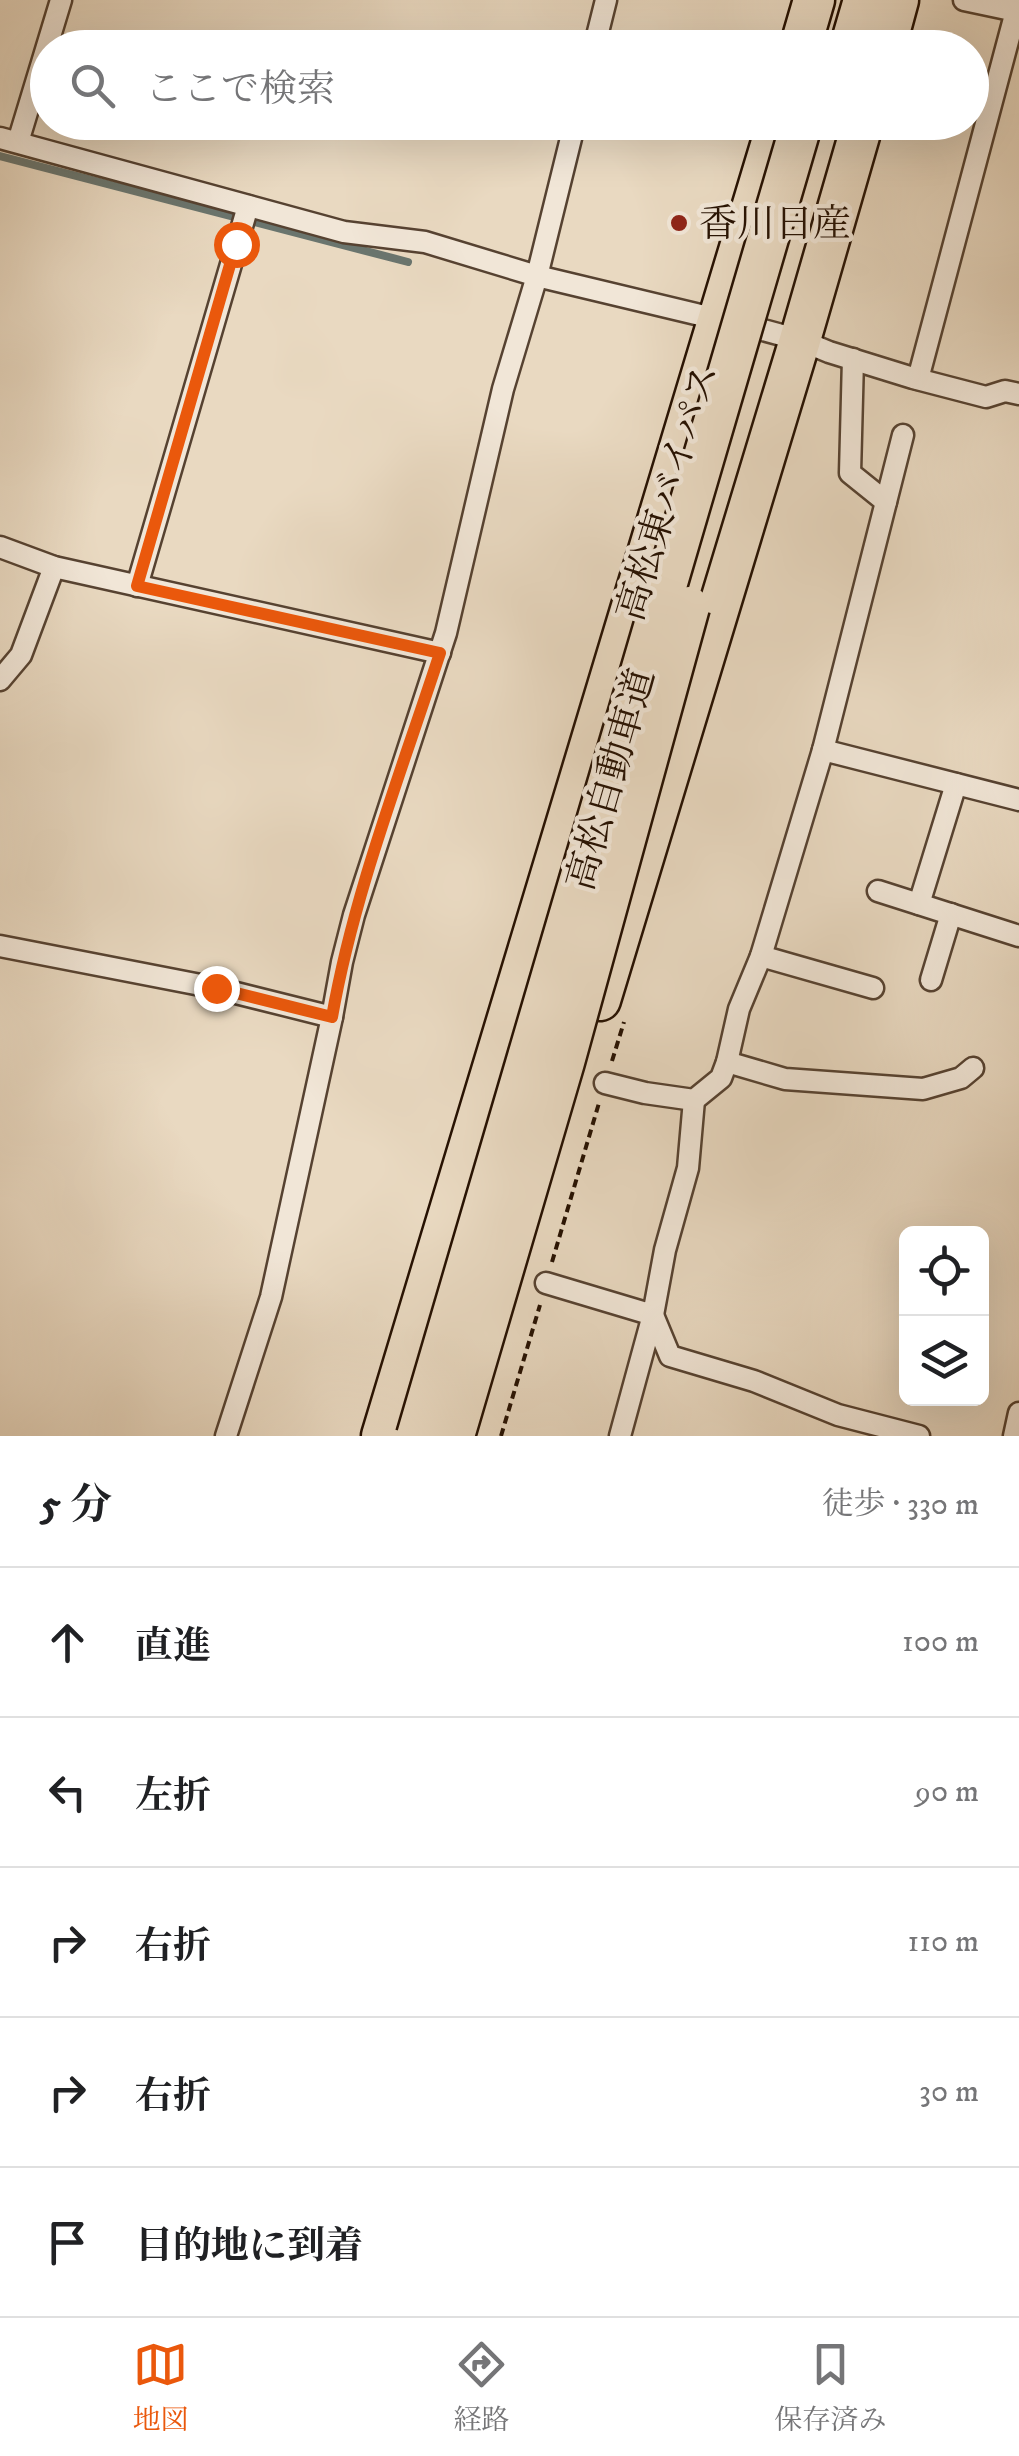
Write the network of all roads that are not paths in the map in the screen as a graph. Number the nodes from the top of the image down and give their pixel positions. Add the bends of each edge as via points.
1 (60, 0) edge
2 (606, 0) edge
3 (814, 0) edge
4 (838, 0) edge
5 (864, 0) edge
6 (898, 0) edge
7 (964, 0) edge
8 (1017, 6) edge
9 (49, 30) edge
10 (598, 30) edge
11 (805, 30) edge
12 (829, 30) edge
13 (855, 30) edge
14 (889, 30) edge
15 (30, 82) edge
16 (989, 111) edge
17 (9, 140) edge
18 (571, 140) edge
19 (773, 140) edge
20 (797, 140) edge
21 (823, 140) edge
22 (858, 140) edge
23 (981, 140) edge
24 (248, 206) junction
25 (537, 276) junction
26 (720, 318) junction
27 (800, 340) junction
28 (853, 359) junction
29 (918, 379) junction
30 (1019, 394) edge
31 (903, 435) dead end
32 (886, 502) junction
33 (0, 546) edge
34 (54, 567) junction
35 (137, 586) junction
36 (440, 653) junction
37 (0, 680) edge
38 (823, 750) junction
39 (956, 784) junction
40 (1019, 800) edge
41 (878, 891) dead end
42 (919, 904) junction
43 (951, 914) junction
44 (1019, 936) edge
45 (0, 946) edge
46 (761, 956) junction
47 (931, 980) dead end
48 (873, 988) dead end
49 (332, 1017) junction
50 (564, 1062) junction
51 (727, 1062) junction
52 (973, 1068) dead end
53 (606, 1083) dead end
54 (694, 1100) junction
55 (546, 1283) dead end
56 (653, 1315) junction
57 (1019, 1413) edge
58 (226, 1436) edge
59 (382, 1436) edge
60 (417, 1436) edge
61 (454, 1436) edge
62 (468, 1436) edge
63 (480, 1436) edge
64 (620, 1436) edge
65 (919, 1436) edge
66 (1014, 1436) edge

1 - 9 street
2 - 10 street
3 - 11 highway
4 - 12 highway
5 - 13 highway
6 - 14 highway
7 - 8 street
8 - 16 street
15 - 17 street
17 - 24 street
18 - 25 street
19 - 26 highway, 高松東バイパス
20 - 60 highway, 高松自動車道, bridge
21 - 50 highway, 高松自動車道, bridge
22 - 27 highway
23 - 29 street
24 - 25 street via 344,232 425,242
24 - 35 street
25 - 26 street
25 - 36 street
26 - 27 street
26 - 59 highway, 高松東バイパス
27 - 28 street
27 - 62 highway
28 - 29 street
28 - 32 street via 850,473
29 - 30 street via 986,396
31 - 32 street
32 - 38 street
33 - 34 street
34 - 35 street
34 - 37 street via 21,655
35 - 36 street
36 - 49 street via 354,915
38 - 39 street
38 - 46 street
39 - 40 street
39 - 42 street
41 - 42 street
42 - 43 street
43 - 44 street
43 - 47 street
45 - 49 street
46 - 48 street
46 - 51 street
49 - 58 street via 270,1297
50 - 61 highway, 高松自動車道, bridge
50 - 63 highway, bridge
51 - 52 street via 786,1079 922,1089
51 - 54 street via 721,1078
53 - 54 street
54 - 56 street via 688,1168
55 - 56 street
56 - 64 street
56 - 65 street via 670,1356
57 - 66 street

